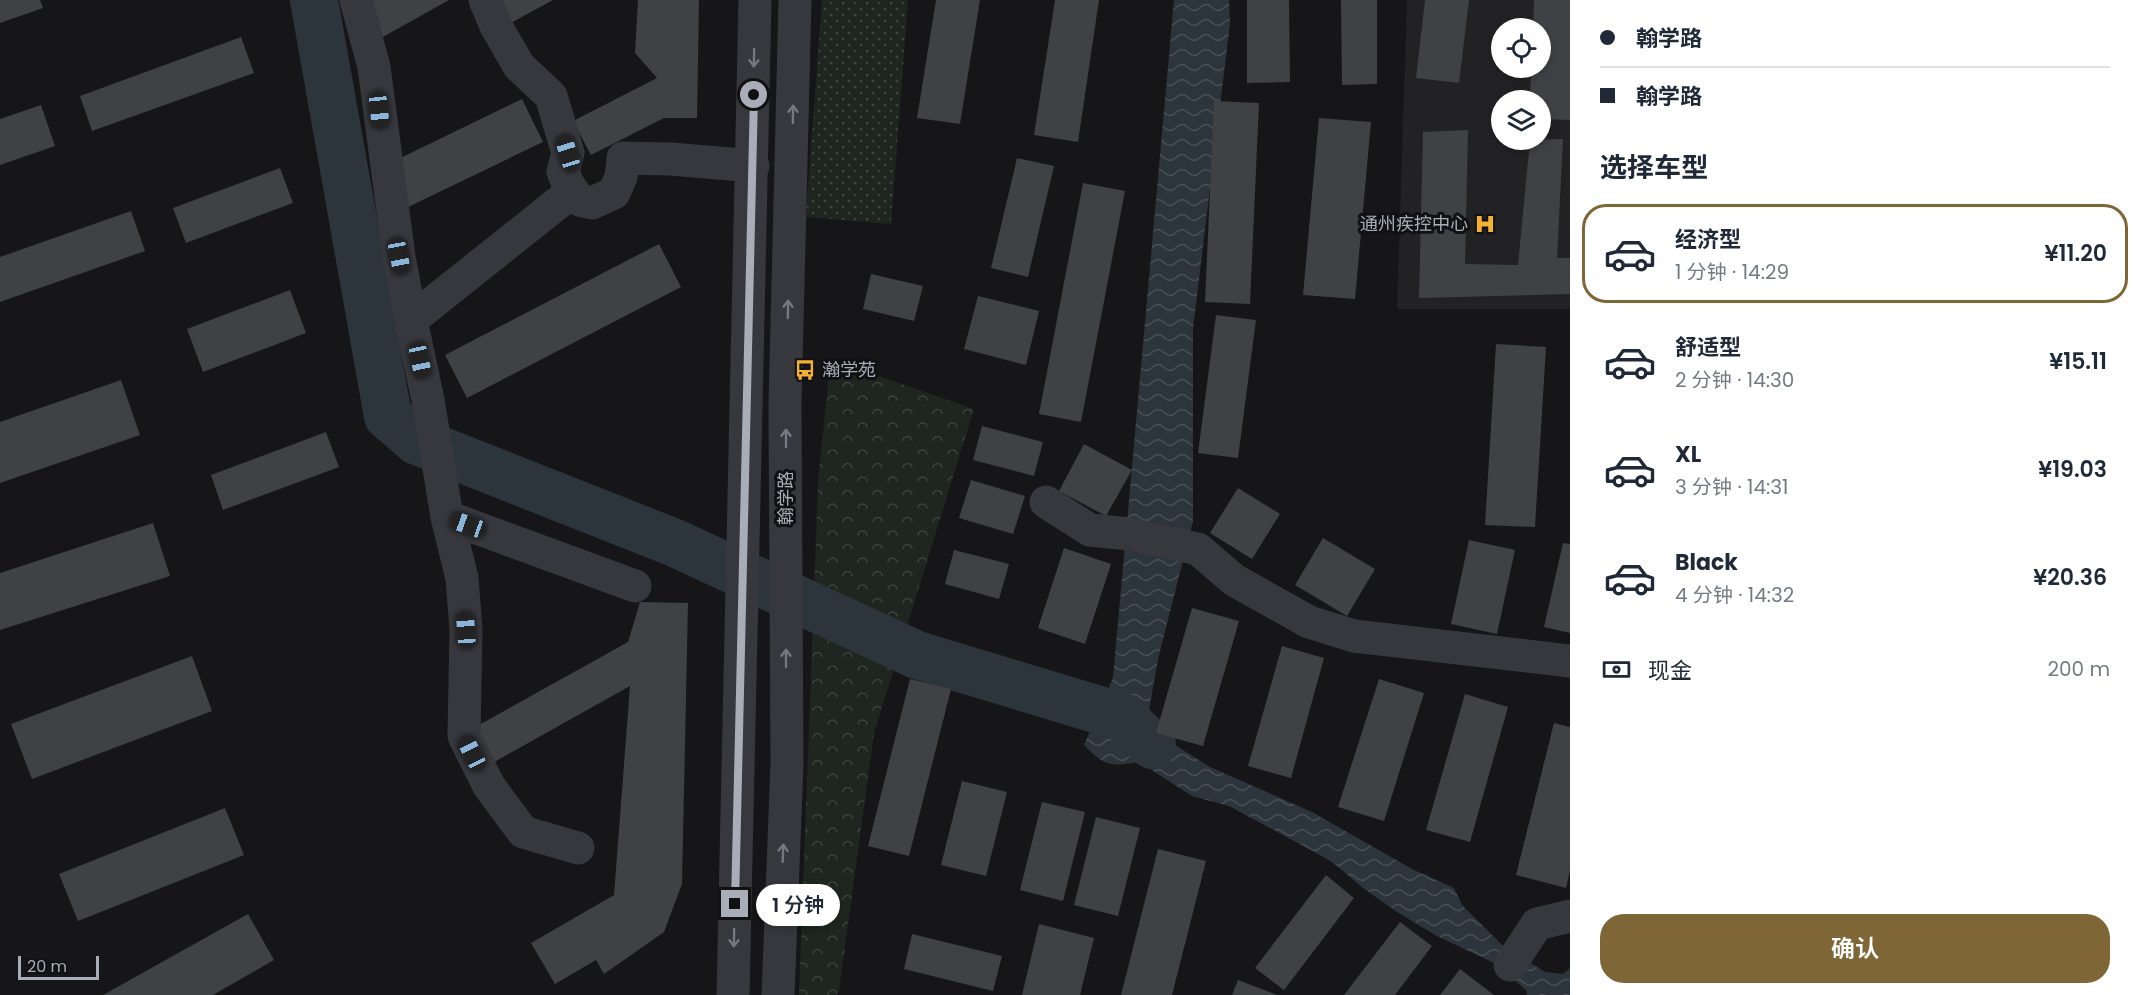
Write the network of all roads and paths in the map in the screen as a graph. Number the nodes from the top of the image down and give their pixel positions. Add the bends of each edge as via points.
1 (356, 0) edge
2 (485, 0) edge
3 (755, 0) edge
4 (795, 0) edge
5 (753, 166) junction
6 (573, 190) junction
7 (411, 320) junction
8 (1046, 502) dead end
9 (447, 517) junction
10 (634, 586) dead end
11 (1570, 661) edge
12 (578, 848) dead end
13 (1570, 916) edge
14 (1510, 965) dead end
15 (733, 995) edge
16 (778, 995) edge

1 - 7 street via 374,67
2 - 6 street via 519,66 551,96 568,153 563,172
3 -> 5 street
16 -> 4 street, 翰学路 via 787,764 785,404
5 - 6 street via 623,158 614,192 592,203 579,200
5 -> 15 street
6 - 7 street
7 - 9 street
8 - 11 street via 1089,530 1130,534 1198,549 1253,591 1309,622 1354,636
9 - 10 street
9 - 12 street via 462,578 466,630 464,736 489,786 523,832
13 - 14 street via 1538,924

